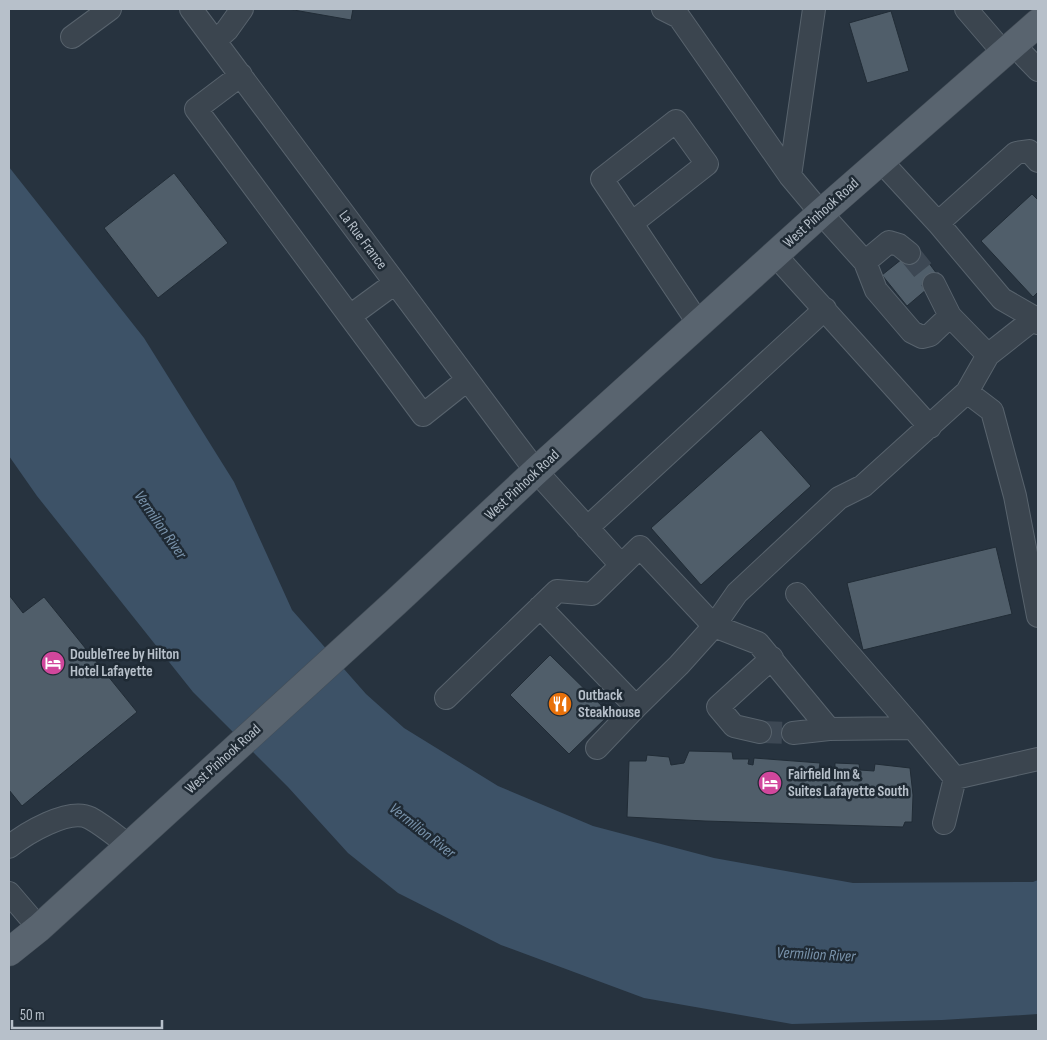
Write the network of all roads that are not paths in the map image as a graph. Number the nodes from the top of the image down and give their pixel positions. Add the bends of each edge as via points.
1 (110, 9) edge
2 (191, 9) edge
3 (242, 9) edge
4 (663, 9) edge
5 (814, 9) edge
6 (966, 9) edge
7 (1038, 23) edge
8 (72, 37) dead end
9 (215, 41) junction
10 (1008, 48) junction
11 (1038, 70) edge
12 (240, 75) junction
13 (880, 160) junction
14 (1038, 161) edge
15 (790, 176) junction
16 (821, 213) junction
17 (632, 223) junction
18 (938, 224) junction
19 (909, 253) tunnel mouth
20 (775, 255) junction
21 (866, 262) junction
22 (395, 283) junction
23 (934, 284) tunnel mouth
24 (825, 309) junction
25 (350, 316) junction
26 (950, 316) junction
27 (1037, 319) edge
28 (699, 324) junction
29 (988, 355) junction
30 (466, 380) junction
31 (967, 392) junction
32 (930, 427) junction
33 (536, 471) junction
34 (588, 528) junction
35 (621, 565) junction
36 (797, 594) dead end
37 (540, 607) junction
38 (1038, 616) edge
39 (714, 626) junction
40 (772, 658) junction
41 (446, 698) dead end
42 (636, 707) junction
43 (913, 728) junction
44 (830, 729) junction
45 (760, 732) tunnel mouth
46 (793, 733) tunnel mouth
47 (597, 748) dead end
48 (1038, 759) edge
49 (955, 778) junction
50 (944, 823) dead end
51 (128, 845) junction
52 (9, 847) edge
53 (9, 893) edge
54 (39, 928) junction
55 (9, 952) edge

1 - 8 street
2 - 9 street, La Rue France
3 - 9 street
4 - 15 street via 679,17
5 - 15 street
6 - 10 street
7 - 10 main road, West Pinhook Road
9 - 12 street, La Rue France
10 - 11 street
10 - 13 main road, West Pinhook Road
12 - 22 street, La Rue France
12 - 25 street via 196,109
13 - 16 main road, West Pinhook Road
13 - 18 street
14 - 18 street via 1029,151 1016,153
15 - 16 street
16 - 20 main road, West Pinhook Road
16 - 21 street
17 - 17 street via 602,179 676,121 707,164
17 - 28 street
18 - 27 street via 1002,299
19 - 21 street via 889,242
20 - 24 street
20 - 28 main road, West Pinhook Road
21 - 26 street via 876,290 912,332 922,337 930,335
22 - 25 street
22 - 30 street, La Rue France
23 - 26 street
24 - 32 street
24 - 34 street
25 - 30 street via 423,415
26 - 29 street
27 - 29 street
28 - 33 main road, West Pinhook Road
29 - 31 street
30 - 33 street, La Rue France
31 - 32 street
31 - 38 street via 992,411 1015,496
32 - 39 street via 863,486 839,498 737,593
33 - 34 street, La Rue France
33 - 51 main road, West Pinhook Road
34 - 35 street, La Rue France
35 - 37 street via 592,594 557,591
35 - 39 street via 640,547
36 - 43 street
37 - 41 street
37 - 42 street
39 - 40 street via 758,643
39 - 42 street
40 - 44 street
40 - 45 street via 718,707 734,726
42 - 47 street
43 - 44 street
43 - 49 street
44 - 46 street
48 - 49 street
49 - 50 street
51 - 52 street via 88,817 64,816 23,836
51 - 54 main road, West Pinhook Road
53 - 54 street
54 - 55 main road, West Pinhook Road

